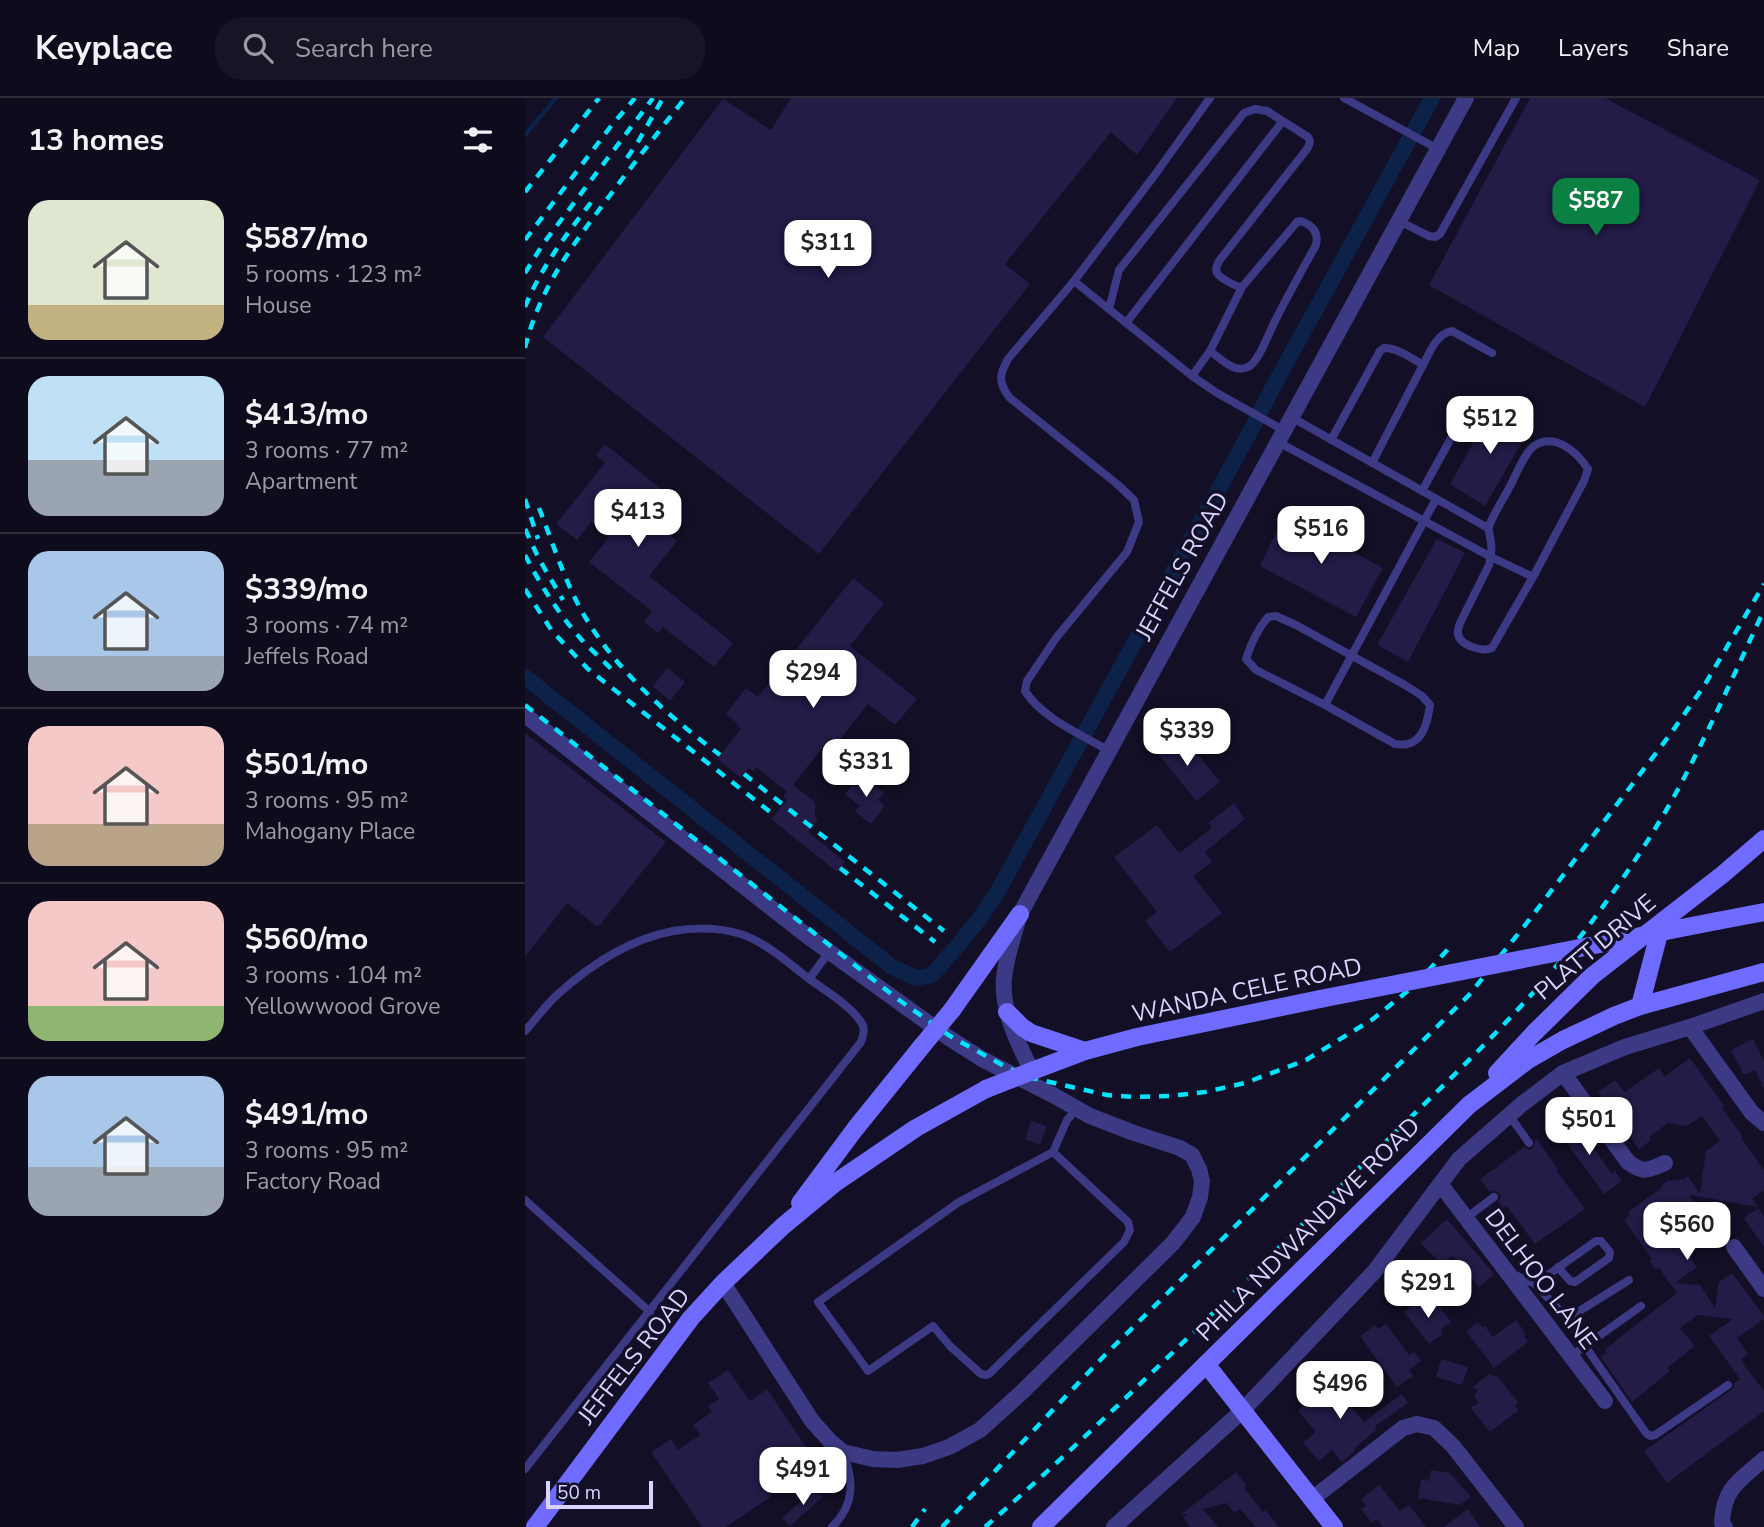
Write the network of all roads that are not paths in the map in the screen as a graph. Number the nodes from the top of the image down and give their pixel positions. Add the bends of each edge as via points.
1 (1210, 98) edge
2 (1344, 98) edge
3 (1466, 98) edge
4 (1516, 98) edge
5 (1282, 122) junction
6 (1431, 146) junction
7 (1399, 221) junction
8 (1073, 281) junction
9 (1242, 287) junction
10 (1109, 309) junction
11 (1126, 323) junction
12 (1210, 351) junction
13 (1492, 353) dead end
14 (1423, 365) junction
15 (1192, 376) junction
16 (1467, 409) dead end
17 (1285, 430) junction
18 (1331, 440) junction
19 (1372, 463) junction
20 (1422, 491) junction
21 (1436, 499) junction
22 (1424, 521) junction
23 (1488, 528) junction
24 (1491, 556) junction
25 (1533, 577) junction
26 (1351, 656) junction
27 (1325, 705) junction
28 (525, 715) edge
29 (1109, 751) junction
30 (1764, 839) edge
31 (1764, 912) edge
32 (1020, 914) junction
33 (1663, 922) junction
34 (829, 952) junction
35 (1764, 972) edge
36 (809, 979) junction
37 (1764, 1001) edge
38 (1640, 1006) junction
39 (1007, 1012) junction
40 (1690, 1027) junction
41 (525, 1031) edge
42 (1085, 1051) junction
43 (1041, 1068) junction
44 (1563, 1073) junction
45 (1469, 1105) junction
46 (1077, 1109) junction
47 (1509, 1115) junction
48 (1764, 1123) edge
49 (1529, 1143) dead end
50 (1053, 1152) junction
51 (1665, 1163) dead end
52 (1441, 1185) junction
53 (1494, 1197) dead end
54 (525, 1200) edge
55 (1466, 1218) junction
56 (783, 1226) junction
57 (1734, 1247) dead end
58 (1558, 1267) junction
59 (1507, 1272) junction
60 (1629, 1280) dead end
61 (723, 1283) junction
62 (1535, 1284) junction
63 (1764, 1289) edge
64 (1641, 1306) dead end
65 (650, 1312) junction
66 (1585, 1346) junction
67 (1571, 1356) junction
68 (1206, 1364) junction
69 (1728, 1385) dead end
70 (1605, 1401) dead end
71 (1242, 1412) junction
72 (843, 1452) junction
73 (1764, 1459) edge
74 (525, 1469) edge
75 (1312, 1499) junction
76 (535, 1527) edge
77 (832, 1527) edge
78 (1041, 1527) edge
79 (1114, 1527) edge
80 (1334, 1527) edge
81 (1516, 1527) edge
82 (1725, 1527) edge

1 - 8 lane
2 - 6 lane
3 - 6 street, JEFFELS ROAD
4 - 7 lane via 1440,234 1429,236
5 - 9 lane via 1308,137 1310,144 1217,265 1217,273
5 - 10 lane via 1261,109 1244,113 1119,270
5 - 11 lane
6 - 7 street, JEFFELS ROAD
7 - 17 street, JEFFELS ROAD
8 - 10 lane
8 - 29 lane via 1003,368 1002,388 1134,500 1139,522 1127,552 1056,638 1025,691 1032,702
9 - 12 lane
9 - 12 lane via 1297,222 1305,222 1317,234 1316,245 1252,364 1234,368
10 - 11 lane
11 - 15 lane
12 - 15 lane
13 - 14 lane via 1446,331
14 - 18 lane via 1384,348
14 - 19 lane
15 - 17 lane
16 - 20 lane
17 - 18 lane
17 - 22 lane
17 - 29 street, JEFFELS ROAD
18 - 19 lane
19 - 20 lane
20 - 21 lane
21 - 22 lane
21 - 23 lane
22 - 24 lane
22 - 26 lane
23 - 24 lane
23 - 25 lane via 1532,447 1556,442 1581,458 1588,468 1584,481
24 - 25 lane
24 - 25 lane via 1457,632 1462,641 1478,649 1492,648
26 - 27 lane
26 - 27 lane via 1276,617 1268,617 1259,628 1246,659 1256,670
26 - 27 lane via 1430,705 1420,736 1409,744 1395,744
28 - 34 street
29 - 32 street, JEFFELS ROAD
30 - 33 main road, PLATT DRIVE
31 - 42 main road, WANDA CELE ROAD, bridge via 1320,999
32 - 39 street, JEFFELS ROAD via 1004,979
32 - 56 main road, bridge via 952,1010
33 - 38 main road
33 - 45 main road, PLATT DRIVE via 1592,976
34 - 36 lane
34 - 46 street via 982,1059
35 - 38 main road, PHILA NDWANDWE ROAD
36 - 41 lane via 751,938 708,928 675,931 613,954 556,996
36 - 65 lane via 862,1023 861,1042
37 - 40 street
38 - 45 main road, PHILA NDWANDWE ROAD via 1552,1046
39 - 42 main road via 1031,1033
39 - 43 street, JEFFELS ROAD via 1020,1048
40 - 44 street
40 - 48 street
42 - 43 main road, WANDA CELE ROAD
43 - 56 main road, WANDA CELE ROAD, bridge via 986,1089 916,1128 835,1183
44 - 47 street
44 - 51 street via 1628,1162 1646,1171
45 - 68 main road, PHILA NDWANDWE ROAD
46 - 50 lane
46 - 72 street via 1192,1155 1202,1181 1193,1217 1173,1243 981,1430 923,1456 885,1460
47 - 49 lane
47 - 52 street via 1459,1159
50 - 50 lane via 959,1202 818,1302 868,1371 933,1326 981,1374 992,1372 1124,1242 1130,1230 1128,1222
52 - 55 street, DELHOO LANE
52 - 71 street via 1374,1272
53 - 55 lane
54 - 65 lane
55 - 59 street, DELHOO LANE
56 - 61 main road, JEFFELS ROAD
57 - 63 street
58 - 58 lane via 1575,1282 1609,1258 1610,1252 1596,1241
58 - 62 lane
59 - 62 lane
59 - 67 street, DELHOO LANE
60 - 62 lane via 1567,1316
61 - 72 street via 812,1420
61 - 76 main road, JEFFELS ROAD via 691,1318
64 - 66 lane
65 - 74 lane
66 - 67 lane
66 - 69 lane via 1650,1436
67 - 70 street, DELHOO LANE
68 - 71 main road
68 - 78 main road, PHILA NDWANDWE ROAD
71 - 75 main road
71 - 79 street
72 - 77 lane via 852,1486 848,1504
73 - 82 street via 1733,1486 1722,1507
75 - 80 main road
75 - 81 street via 1403,1428 1417,1424 1434,1428 1453,1446

